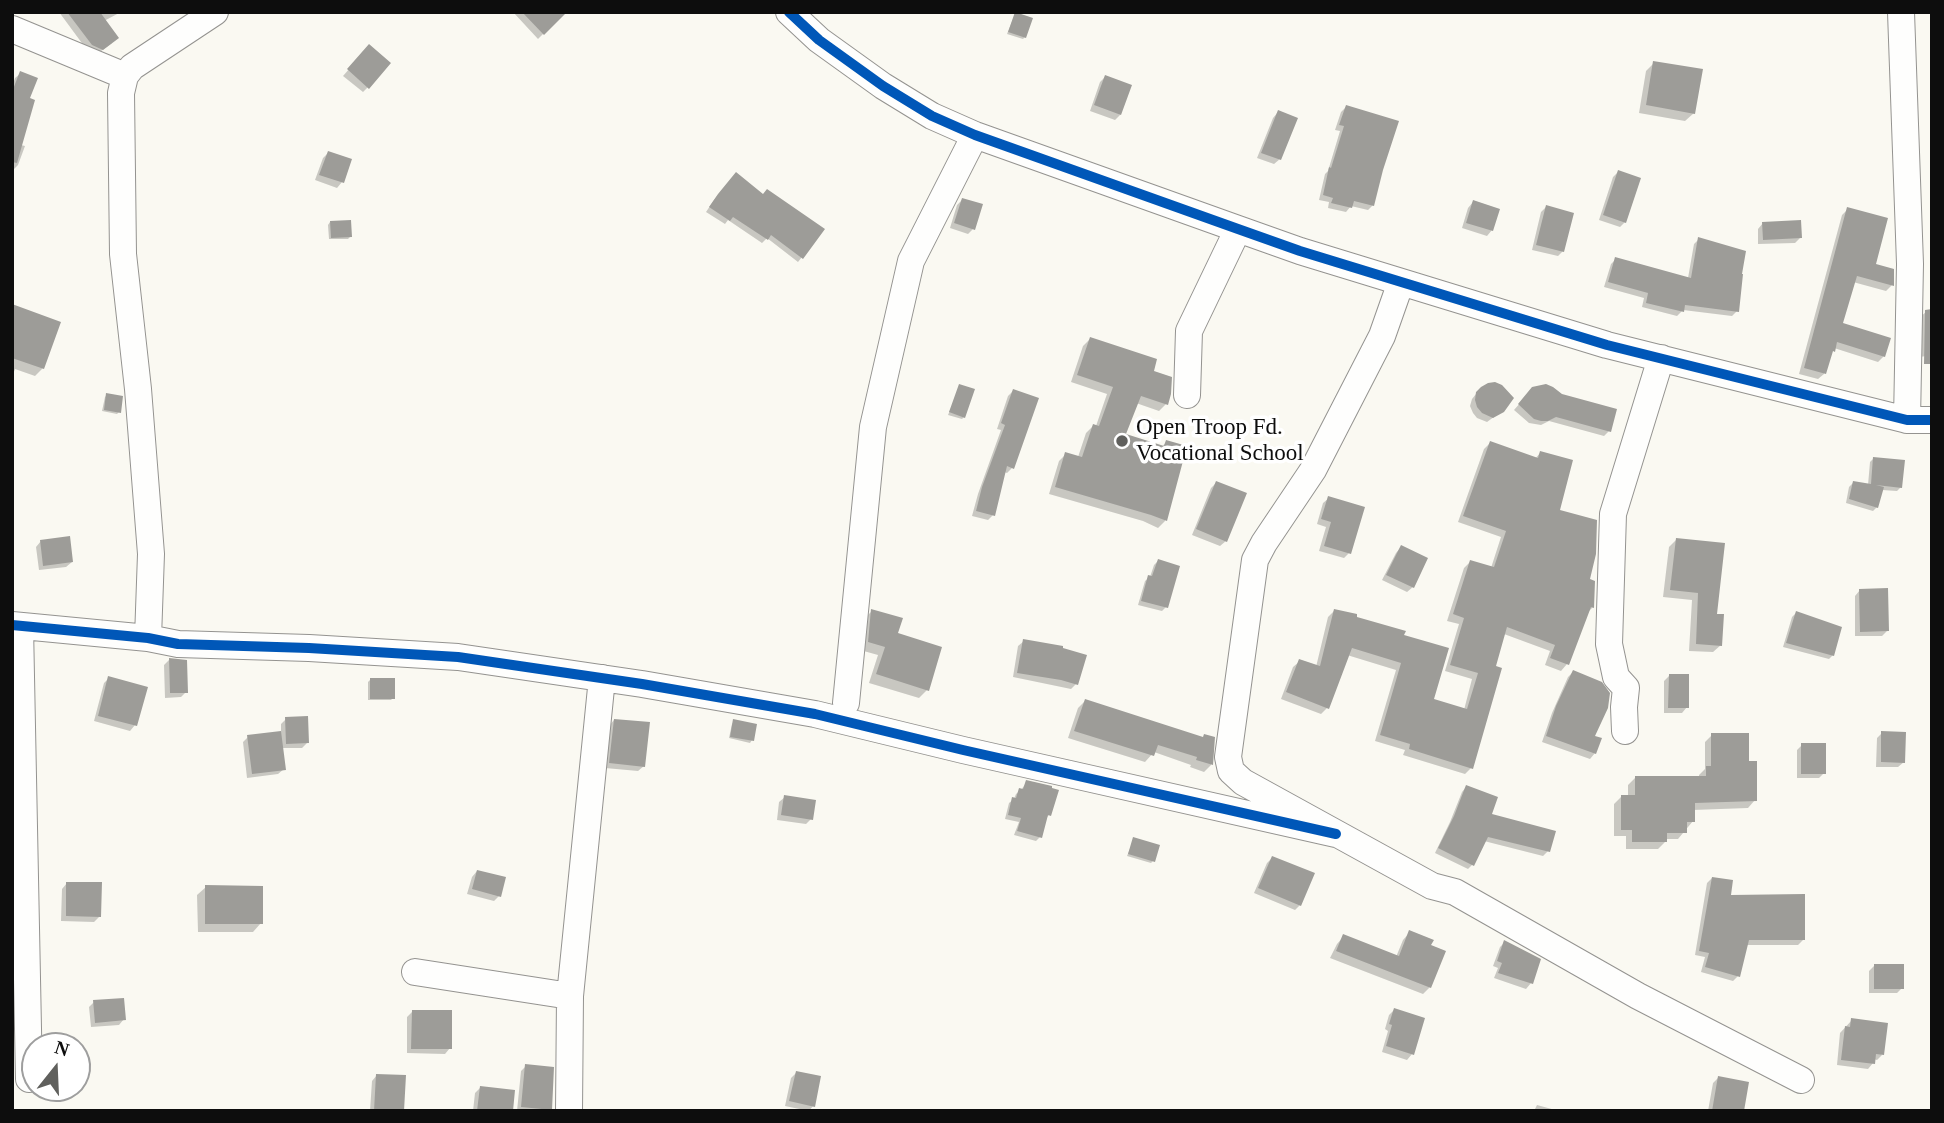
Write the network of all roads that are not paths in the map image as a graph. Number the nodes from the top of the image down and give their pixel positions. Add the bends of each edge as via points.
1 (215, 12) edge
2 (789, 12) edge
3 (1900, 12) edge
4 (12, 29) edge
5 (125, 76) junction
6 (975, 135) junction
7 (1238, 229) junction
8 (1401, 282) junction
9 (1661, 358) junction
10 (1187, 395) dead end
11 (1919, 420) edge
12 (16, 626) edge
13 (148, 639) junction
14 (601, 678) junction
15 (846, 703) dead end
16 (1625, 731) dead end
17 (1336, 834) junction
18 (415, 972) dead end
19 (570, 996) junction
20 (28, 1032) edge
21 (1801, 1080) dead end
22 (569, 1111) edge

1 - 5 street
2 - 6 street via 883,86
3 - 11 street
4 - 5 street
5 - 13 street via 121,93 123,254 151,554
6 - 7 street
6 - 15 street via 911,261 873,426
7 - 8 street
7 - 10 street via 1189,331
8 - 9 street
8 - 17 street via 1382,336 1313,470 1255,561 1228,757 1231,771 1243,782
9 - 11 street
9 - 16 street via 1613,514 1609,644 1616,677 1626,688
12 - 13 street
12 - 20 street
13 - 14 street via 458,657
14 - 17 street via 815,714
14 - 19 street
17 - 21 street via 1432,886 1455,892 1638,996
18 - 19 street
19 - 22 street

